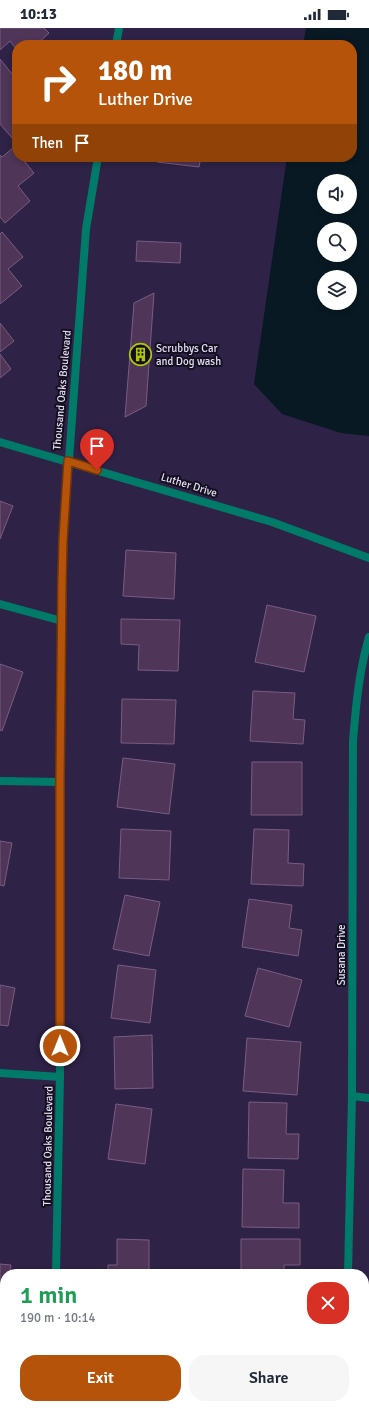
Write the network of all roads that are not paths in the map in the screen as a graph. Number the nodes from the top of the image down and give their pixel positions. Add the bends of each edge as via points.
1 (119, 28) edge
2 (117, 40) edge
3 (97, 162) edge
4 (0, 442) edge
5 (68, 461) junction
6 (369, 558) edge
7 (0, 604) edge
8 (62, 621) junction
9 (369, 637) edge
10 (0, 780) edge
11 (60, 782) junction
12 (0, 1074) edge
13 (60, 1077) junction
14 (352, 1096) junction
15 (369, 1098) edge
16 (56, 1269) edge
17 (348, 1269) edge

1 - 2 street
3 - 5 street, Thousand Oaks Boulevard via 86,229
4 - 5 street, Luther Drive
5 - 6 street, Luther Drive via 272,522
5 - 8 street, Thousand Oaks Boulevard via 63,540
7 - 8 street
8 - 11 street, Thousand Oaks Boulevard
9 - 14 street, Susana Drive via 356,698 353,741
10 - 11 street
11 - 13 street, Thousand Oaks Boulevard
12 - 13 street
13 - 16 street, Thousand Oaks Boulevard
14 - 15 street
14 - 17 street, Susana Drive

